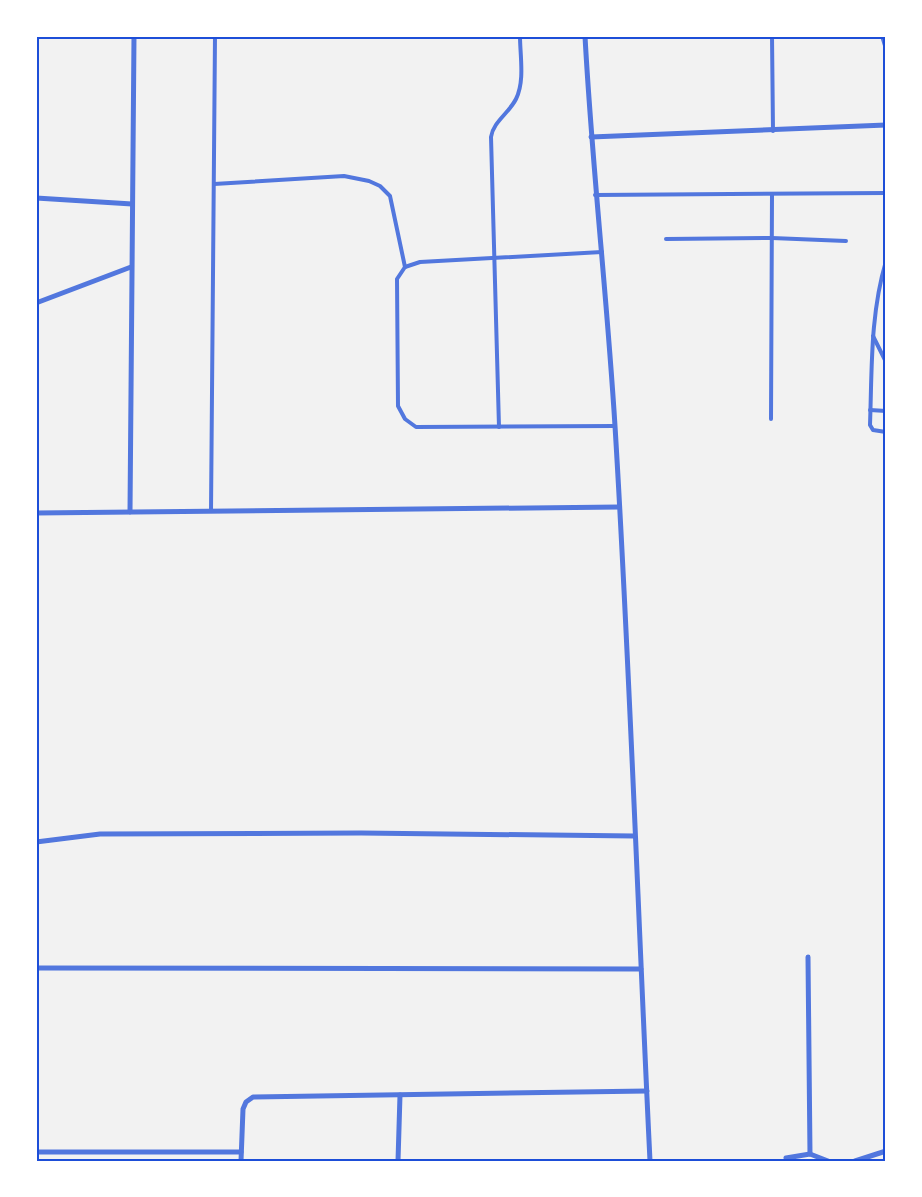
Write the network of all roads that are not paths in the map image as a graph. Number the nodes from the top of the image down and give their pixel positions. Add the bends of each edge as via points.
1 (134, 36) edge
2 (215, 36) edge
3 (520, 36) edge
4 (585, 36) edge
5 (772, 36) edge
6 (882, 36) edge
7 (886, 49) edge
8 (886, 126) edge
9 (774, 131) junction
10 (591, 137) junction
11 (214, 184) junction
12 (886, 193) edge
13 (772, 194) junction
14 (596, 195) junction
15 (36, 198) edge
16 (132, 204) junction
17 (772, 238) junction
18 (666, 239) dead end
19 (846, 241) dead end
20 (602, 252) junction
21 (494, 257) junction
22 (886, 261) edge
23 (132, 267) junction
24 (405, 267) junction
25 (36, 303) edge
26 (873, 334) junction
27 (886, 362) edge
28 (870, 410) junction
29 (886, 411) edge
30 (771, 419) dead end
31 (615, 426) junction
32 (499, 427) junction
33 (886, 432) edge
34 (619, 507) junction
35 (130, 512) junction
36 (36, 513) edge
37 (211, 513) junction
38 (634, 836) junction
39 (36, 842) edge
40 (808, 957) dead end
41 (36, 968) edge
42 (641, 969) junction
43 (646, 1091) junction
44 (400, 1095) junction
45 (886, 1151) edge
46 (36, 1152) edge
47 (241, 1152) junction
48 (810, 1154) junction
49 (786, 1158) dead end
50 (241, 1161) edge
51 (398, 1161) edge
52 (650, 1161) edge
53 (828, 1161) edge
54 (855, 1161) edge

1 - 16 street
2 - 11 lane
3 - 21 lane via 519,91 492,129 491,137
4 - 10 street
5 - 9 lane
6 - 7 lane
8 - 9 street
9 - 10 street
10 - 14 street
11 - 24 lane via 344,176 369,181 390,196
11 - 37 lane
12 - 13 lane
13 - 14 lane
13 - 17 lane
14 - 20 street
15 - 16 street
16 - 23 street
17 - 18 lane
17 - 19 lane
17 - 30 lane
20 - 21 lane
20 - 31 street
21 - 24 lane via 420,262
21 - 32 lane
22 - 26 lane via 877,293
23 - 25 street
23 - 35 street
24 - 32 lane via 397,279 397,396 402,415 416,427
26 - 27 lane
26 - 28 lane
28 - 29 lane
28 - 33 lane via 873,430
31 - 32 lane
31 - 34 street
34 - 37 street
34 - 38 street
35 - 36 street
35 - 37 street
38 - 39 street via 100,834
38 - 42 street
40 - 48 street
41 - 42 street
42 - 43 street
43 - 44 street
43 - 52 street
44 - 47 street via 253,1097 242,1109
44 - 51 street
45 - 54 street
46 - 47 street
47 - 50 street
48 - 49 street
48 - 53 street

